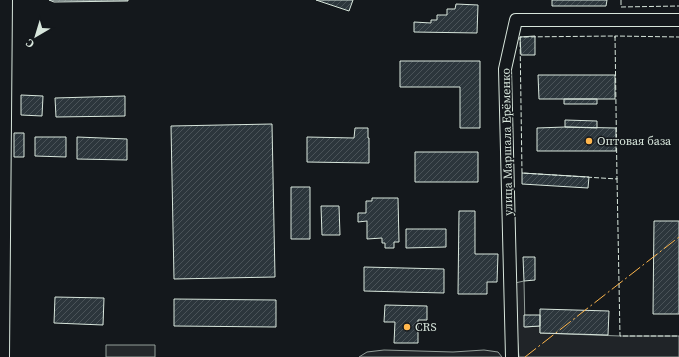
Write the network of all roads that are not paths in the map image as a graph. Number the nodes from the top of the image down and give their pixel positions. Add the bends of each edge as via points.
1 (6, 0) edge
2 (679, 20) edge
3 (3, 357) edge
4 (512, 357) edge

1 - 3 street
2 - 4 street, улица Маршала Ерёменко via 516,20 505,70

